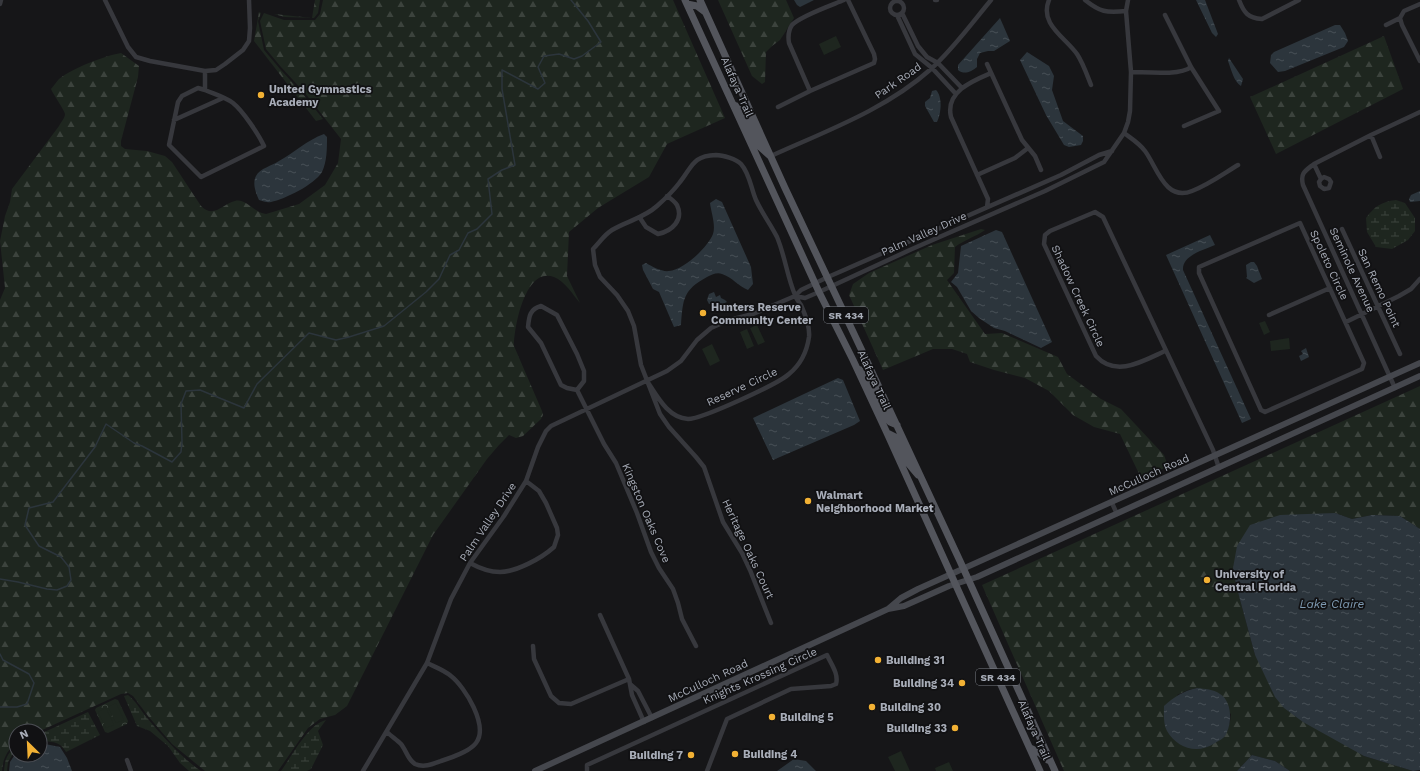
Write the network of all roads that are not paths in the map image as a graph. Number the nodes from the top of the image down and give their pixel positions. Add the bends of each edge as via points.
1 (2, 0) edge
2 (105, 0) edge
3 (248, 0) edge
4 (700, 0) edge
5 (844, 0) edge
6 (848, 0) edge
7 (897, 0) edge
8 (991, 0) edge
9 (1049, 0) edge
10 (1085, 0) edge
11 (1128, 0) edge
12 (1239, 0) edge
13 (1298, 0) edge
14 (686, 2) edge
15 (891, 2) edge
16 (0, 4) edge
17 (1420, 4) edge
18 (1126, 10) junction
19 (705, 12) junction
20 (902, 13) junction
21 (897, 15) junction
22 (1165, 15) dead end
23 (1400, 18) junction
24 (1386, 24) dead end
25 (1420, 61) edge
26 (938, 63) junction
27 (987, 64) dead end
28 (932, 68) junction
29 (1191, 68) junction
30 (205, 71) junction
31 (1131, 72) junction
32 (991, 73) junction
33 (949, 75) junction
34 (943, 80) junction
35 (1091, 85) dead end
36 (962, 88) junction
37 (205, 90) junction
38 (810, 91) junction
39 (956, 94) junction
40 (224, 98) junction
41 (730, 98) junction
42 (778, 107) dead end
43 (1420, 112) edge
44 (174, 120) junction
45 (1184, 126) dead end
46 (1124, 133) junction
47 (1371, 135) junction
48 (1028, 148) junction
49 (1112, 151) junction
50 (771, 156) junction
51 (1380, 157) dead end
52 (1314, 164) junction
53 (1238, 166) dead end
54 (1041, 170) dead end
55 (977, 175) junction
56 (1057, 176) junction
57 (1321, 179) dead end
58 (1060, 184) junction
59 (667, 196) junction
60 (987, 207) junction
61 (640, 218) junction
62 (1342, 229) dead end
63 (828, 277) junction
64 (1420, 279) edge
65 (815, 284) junction
66 (832, 285) junction
67 (1330, 288) junction
68 (819, 292) junction
69 (795, 296) junction
70 (1378, 307) junction
71 (1269, 314) dead end
72 (1362, 314) junction
73 (1346, 322) junction
74 (1165, 351) junction
75 (1400, 354) dead end
76 (853, 360) junction
77 (1420, 363) edge
78 (1420, 376) edge
79 (1390, 377) junction
80 (648, 381) junction
81 (1395, 388) junction
82 (577, 390) junction
83 (587, 408) junction
84 (897, 425) junction
85 (887, 433) junction
86 (1215, 456) junction
87 (1219, 468) junction
88 (526, 481) junction
89 (925, 485) junction
90 (1112, 503) junction
91 (1117, 514) junction
92 (470, 563) junction
93 (964, 569) junction
94 (952, 574) junction
95 (969, 580) junction
96 (956, 584) junction
97 (888, 609) junction
98 (600, 615) dead end
99 (771, 623) dead end
100 (533, 646) dead end
101 (696, 646) dead end
102 (427, 663) junction
103 (629, 679) junction
104 (630, 684) junction
105 (642, 700) junction
106 (636, 703) junction
107 (652, 718) junction
108 (644, 722) junction
109 (387, 732) junction
110 (1030, 748) junction
111 (126, 760) dead end
112 (1051, 763) junction
113 (131, 771) edge
114 (363, 771) edge
115 (535, 771) edge
116 (587, 771) edge
117 (707, 771) edge
118 (1040, 771) edge
119 (1054, 771) edge

1 - 16 street
2 - 30 street via 128,47 136,57
3 - 30 street via 250,28 248,41 243,50 216,70
4 - 19 main road, Alafaya Trail / SR 434
5 - 38 street via 797,21 789,31 789,44
6 - 38 street via 874,54 874,63
7 - 15 street
7 - 20 street via 903,4
8 - 26 street, Park Road
9 - 35 street via 1046,15 1057,33 1079,56
10 - 18 street via 1096,9 1106,12
11 - 18 street, Palm Valley Drive
12 - 13 street via 1246,14 1262,19
14 - 19 main road
14 - 41 main road, Alafaya Trail / SR 434
15 - 21 street via 891,12
17 - 23 street via 1404,11
18 - 31 street, Palm Valley Drive
19 - 50 main road, Alafaya Trail / SR 434
20 - 21 street
20 - 26 street via 918,46 927,57
21 - 28 street via 915,54
22 - 29 street
23 - 24 street
23 - 25 street
26 - 28 street, Park Road
26 - 33 street
27 - 32 street
28 - 34 street
28 - 50 street, Park Road via 882,105
29 - 31 street via 1180,72
29 - 45 street via 1219,111
30 - 37 street
31 - 46 street, Palm Valley Drive via 1130,111
32 - 36 street
32 - 48 street
33 - 34 street
33 - 36 street
34 - 39 street
36 - 39 street
37 - 40 street
37 - 44 street via 198,88 182,96
38 - 42 street
39 - 55 street via 949,110
40 - 44 street
40 - 44 street via 234,103 260,135 264,146 201,177 169,145
41 - 50 main road via 745,116 760,147
41 - 65 main road, Alafaya Trail / SR 434
43 - 47 street
46 - 49 street, Palm Valley Drive
46 - 53 street via 1139,143 1159,176 1175,192 1191,191
47 - 51 street
47 - 52 street
48 - 54 street
48 - 55 street via 1015,158
49 - 56 street, Palm Valley Drive
49 - 58 street, Palm Valley Drive via 1104,162
50 - 63 main road, Alafaya Trail / SR 434
52 - 57 street
52 - 72 street, Seminole Avenue via 1301,179
55 - 60 street via 988,199
56 - 58 street
56 - 60 street, Palm Valley Drive
58 - 66 street, Palm Valley Drive
59 - 61 street, Reserve Circle via 657,207
59 - 61 street via 676,204 679,214 677,222 667,232 658,234 646,227
59 - 69 street, Reserve Circle via 681,182 691,165 700,158 717,155 741,164 748,175 756,200 777,238
60 - 63 street, Palm Valley Drive
61 - 80 street, Reserve Circle via 611,230 594,250 594,265 600,277 628,311 637,338 638,354
62 - 70 street, San Remo Point
63 - 65 street, Palm Valley Drive
63 - 66 main road, Alafaya Trail / SR 434
64 - 70 street via 1411,289
65 - 68 main road, Alafaya Trail / SR 434
65 - 69 street, Palm Valley Drive via 801,290
66 - 68 street, Palm Valley Drive
66 - 84 main road, Alafaya Trail / SR 434
67 - 71 street
67 - 73 street, Spoleto Circle
67 - 73 street, Spoleto Circle via 1300,223 1199,267 1202,280 1261,410 1265,412 1362,369 1364,364
68 - 69 street, Palm Valley Drive via 805,298
68 - 76 main road, Alafaya Trail / SR 434
69 - 80 street, Palm Valley Drive via 711,328 674,367
69 - 80 street, Reserve Circle via 806,318 809,336 801,360 778,382 716,410 688,419 670,412
70 - 72 street
70 - 75 street, San Remo Point
72 - 73 street
72 - 79 street, Seminole Avenue
74 - 74 street, Shadow Creek Circle via 1103,217 1095,212 1045,235 1044,244 1096,356 1101,361 1110,366 1132,366
74 - 86 street, Shadow Creek Circle
76 - 84 main road via 870,382 886,417
76 - 85 main road, Alafaya Trail / SR 434
77 - 79 main road, McCulloch Road
78 - 81 main road, McCulloch Road
79 - 81 street, Seminole Avenue
79 - 86 main road, McCulloch Road
80 - 83 street, Palm Valley Drive
80 - 99 street, Heritage Oaks Court via 660,414 704,467 723,522 748,564
81 - 87 main road, McCulloch Road
82 - 82 street via 584,381 584,371 564,328 557,315 542,306 536,307 529,316 528,327 541,343 561,385
82 - 83 street, Kingston Oaks Cove
83 - 88 street, Palm Valley Drive via 546,431
83 - 101 street, Kingston Oaks Cove via 616,463 651,552 673,589 688,632
84 - 89 main road, Alafaya Trail / SR 434
85 - 89 main road via 895,437 907,462
85 - 94 main road, Alafaya Trail / SR 434
86 - 87 street, Shadow Creek Circle
86 - 90 main road, McCulloch Road
87 - 91 main road, McCulloch Road
88 - 92 street, Palm Valley Drive
88 - 92 street via 540,491 546,502 557,528 558,535 554,547 535,560 509,571 483,569
89 - 93 main road, Alafaya Trail / SR 434
90 - 91 street
90 - 93 main road, McCulloch Road
91 - 95 main road, McCulloch Road
92 - 102 street, Palm Valley Drive via 451,598
93 - 94 main road, McCulloch Road
93 - 95 main road, Alafaya Trail / SR 434
94 - 96 main road, Alafaya Trail / SR 434
94 - 97 main road, McCulloch Road via 900,598
95 - 96 main road, McCulloch Road
95 - 112 main road, Alafaya Trail / SR 434
96 - 97 main road, McCulloch Road via 904,606
96 - 110 main road, Alafaya Trail / SR 434
97 - 107 main road, McCulloch Road
98 - 103 street
100 - 103 street via 534,659 551,696 559,703 571,704
102 - 109 street, Palm Valley Drive
102 - 109 street via 447,673 464,692 479,724 478,740 475,745 460,754 432,765 422,766 414,763 401,744
103 - 104 street
104 - 105 street via 638,691
104 - 106 street
105 - 106 street
105 - 107 street
106 - 108 street
107 - 108 main road, McCulloch Road
108 - 115 main road, McCulloch Road
109 - 114 street, Palm Valley Drive
110 - 112 main road
110 - 118 main road, Alafaya Trail / SR 434
111 - 113 street
112 - 119 main road, Alafaya Trail / SR 434
116 - 117 street, Knights Krossing Circle via 587,765 827,655 836,674 836,684 791,689 727,719

